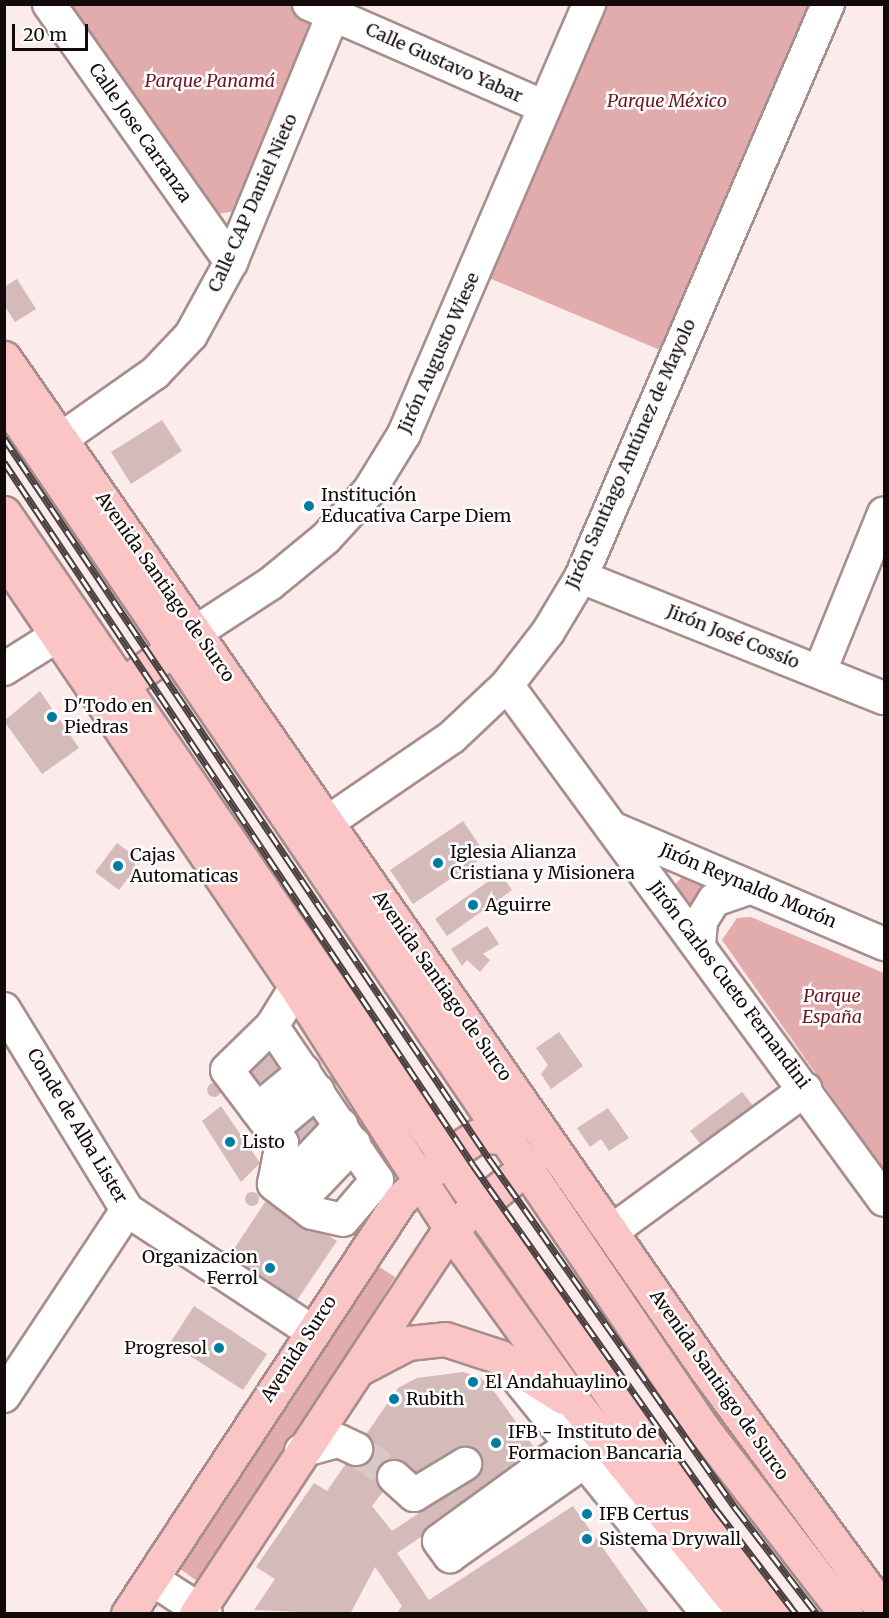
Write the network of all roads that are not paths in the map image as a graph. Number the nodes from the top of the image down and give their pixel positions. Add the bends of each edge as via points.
1 (49, 4) edge
2 (589, 4) edge
3 (828, 4) edge
4 (321, 10) edge
5 (545, 107) junction
6 (231, 262) junction
7 (4, 358) edge
8 (4, 399) edge
9 (61, 439) junction
10 (4, 513) edge
11 (885, 513) edge
12 (4, 557) edge
13 (581, 577) junction
14 (58, 635) junction
15 (185, 640) junction
16 (4, 669) edge
17 (820, 671) junction
18 (123, 684) junction
19 (507, 685) junction
20 (885, 698) edge
21 (328, 822) junction
22 (611, 827) junction
23 (358, 866) junction
24 (751, 887) junction
25 (885, 944) edge
26 (699, 945) junction
27 (385, 952) junction
28 (296, 987) junction
29 (4, 1009) edge
30 (278, 1035) junction
31 (14, 1043) edge
32 (311, 1081) junction
33 (806, 1089) junction
34 (510, 1137) junction
35 (282, 1153) junction
36 (446, 1157) junction
37 (529, 1165) junction
38 (376, 1167) junction
39 (885, 1200) edge
40 (479, 1204) junction
41 (127, 1212) junction
42 (343, 1220) junction
43 (451, 1228) junction
44 (612, 1231) junction
45 (369, 1242) junction
46 (310, 1330) junction
47 (500, 1357) junction
48 (351, 1373) junction
49 (4, 1396) edge
50 (578, 1407) junction
51 (704, 1430) junction
52 (356, 1449) tunnel mouth
53 (301, 1451) junction
54 (465, 1464) dead end
55 (394, 1478) tunnel mouth
56 (806, 1508) junction
57 (152, 1578) junction
58 (885, 1611) edge
59 (201, 1612) edge
60 (128, 1614) edge
61 (708, 1614) edge
62 (745, 1614) edge
63 (776, 1614) edge
64 (846, 1614) edge

1 - 6 street, Calle Jose Carranza
2 - 5 street, Jirón Augusto Wiese
3 - 13 street, Jirón Santiago Antúnez de Mayolo
4 - 5 street, Calle Gustavo Yabar
4 - 6 street, Calle CAP Daniel Nieto
5 - 15 street, Jirón Augusto Wiese via 404,434 369,492 326,538 270,584
6 - 9 street, Calle CAP Daniel Nieto via 191,336 162,366
7 - 9 main road, Avenida Santiago de Surco
8 - 15 main road, Avenida Santiago de Surco
9 - 15 main road, Avenida Santiago de Surco
10 - 18 main road
11 - 17 street
12 - 14 main road
13 - 17 street, Jirón José Cossío
13 - 19 street, Jirón Santiago Antúnez de Mayolo
14 - 16 street
14 - 28 main road
15 - 18 main road
15 - 21 main road, Avenida Santiago de Surco
15 - 27 main road, Avenida Santiago de Surco
17 - 20 street, Jirón José Cossío
18 - 36 main road
19 - 21 street, Jirón Santiago Antúnez de Mayolo via 452,737
19 - 22 street, Jirón Carlos Cueto Fernandini
21 - 23 main road, Avenida Santiago de Surco
22 - 24 street, Jirón Reynaldo Morón
22 - 26 street, Jirón Carlos Cueto Fernandini
23 - 27 main road
23 - 44 main road, Avenida Santiago de Surco
24 - 25 street, Jirón Reynaldo Morón
24 - 26 street via 734,889 714,900 701,921
26 - 33 street, Jirón Carlos Cueto Fernandini
27 - 34 main road, Avenida Santiago de Surco
28 - 30 street
28 - 38 main road via 399,1150
29 - 31 street, Conde de Alba Lister
30 - 32 street
30 - 35 street via 227,1064
31 - 41 street, Conde de Alba Lister
32 - 35 street
32 - 38 street
33 - 39 street, Jirón Carlos Cueto Fernandini
33 - 44 street
34 - 36 main road, Avenida Surco via 477,1136
34 - 37 main road, Avenida Santiago de Surco
35 - 38 street
35 - 42 street
35 - 42 street via 274,1184 312,1213
36 - 38 main road, Avenida Surco
36 - 40 main road
37 - 40 main road
37 - 51 main road, Avenida Santiago de Surco
38 - 42 street
38 - 43 main road
38 - 45 main road, Avenida Surco
40 - 43 main road
40 - 63 main road via 659,1463
41 - 46 street
41 - 49 street
42 - 45 street
43 - 48 main road
43 - 50 main road
44 - 56 main road, Avenida Santiago de Surco
45 - 46 main road, Avenida Surco
46 - 57 main road, Avenida Surco
47 - 48 main road via 445,1339 408,1343
47 - 50 main road
47 - 61 street
48 - 53 main road
50 - 62 main road
51 - 56 main road
51 - 64 main road, Avenida Santiago de Surco
52 - 53 street via 339,1441
53 - 59 main road
54 - 55 street via 414,1495
56 - 58 main road, Avenida Santiago de Surco
57 - 59 street
57 - 60 main road, Avenida Surco

